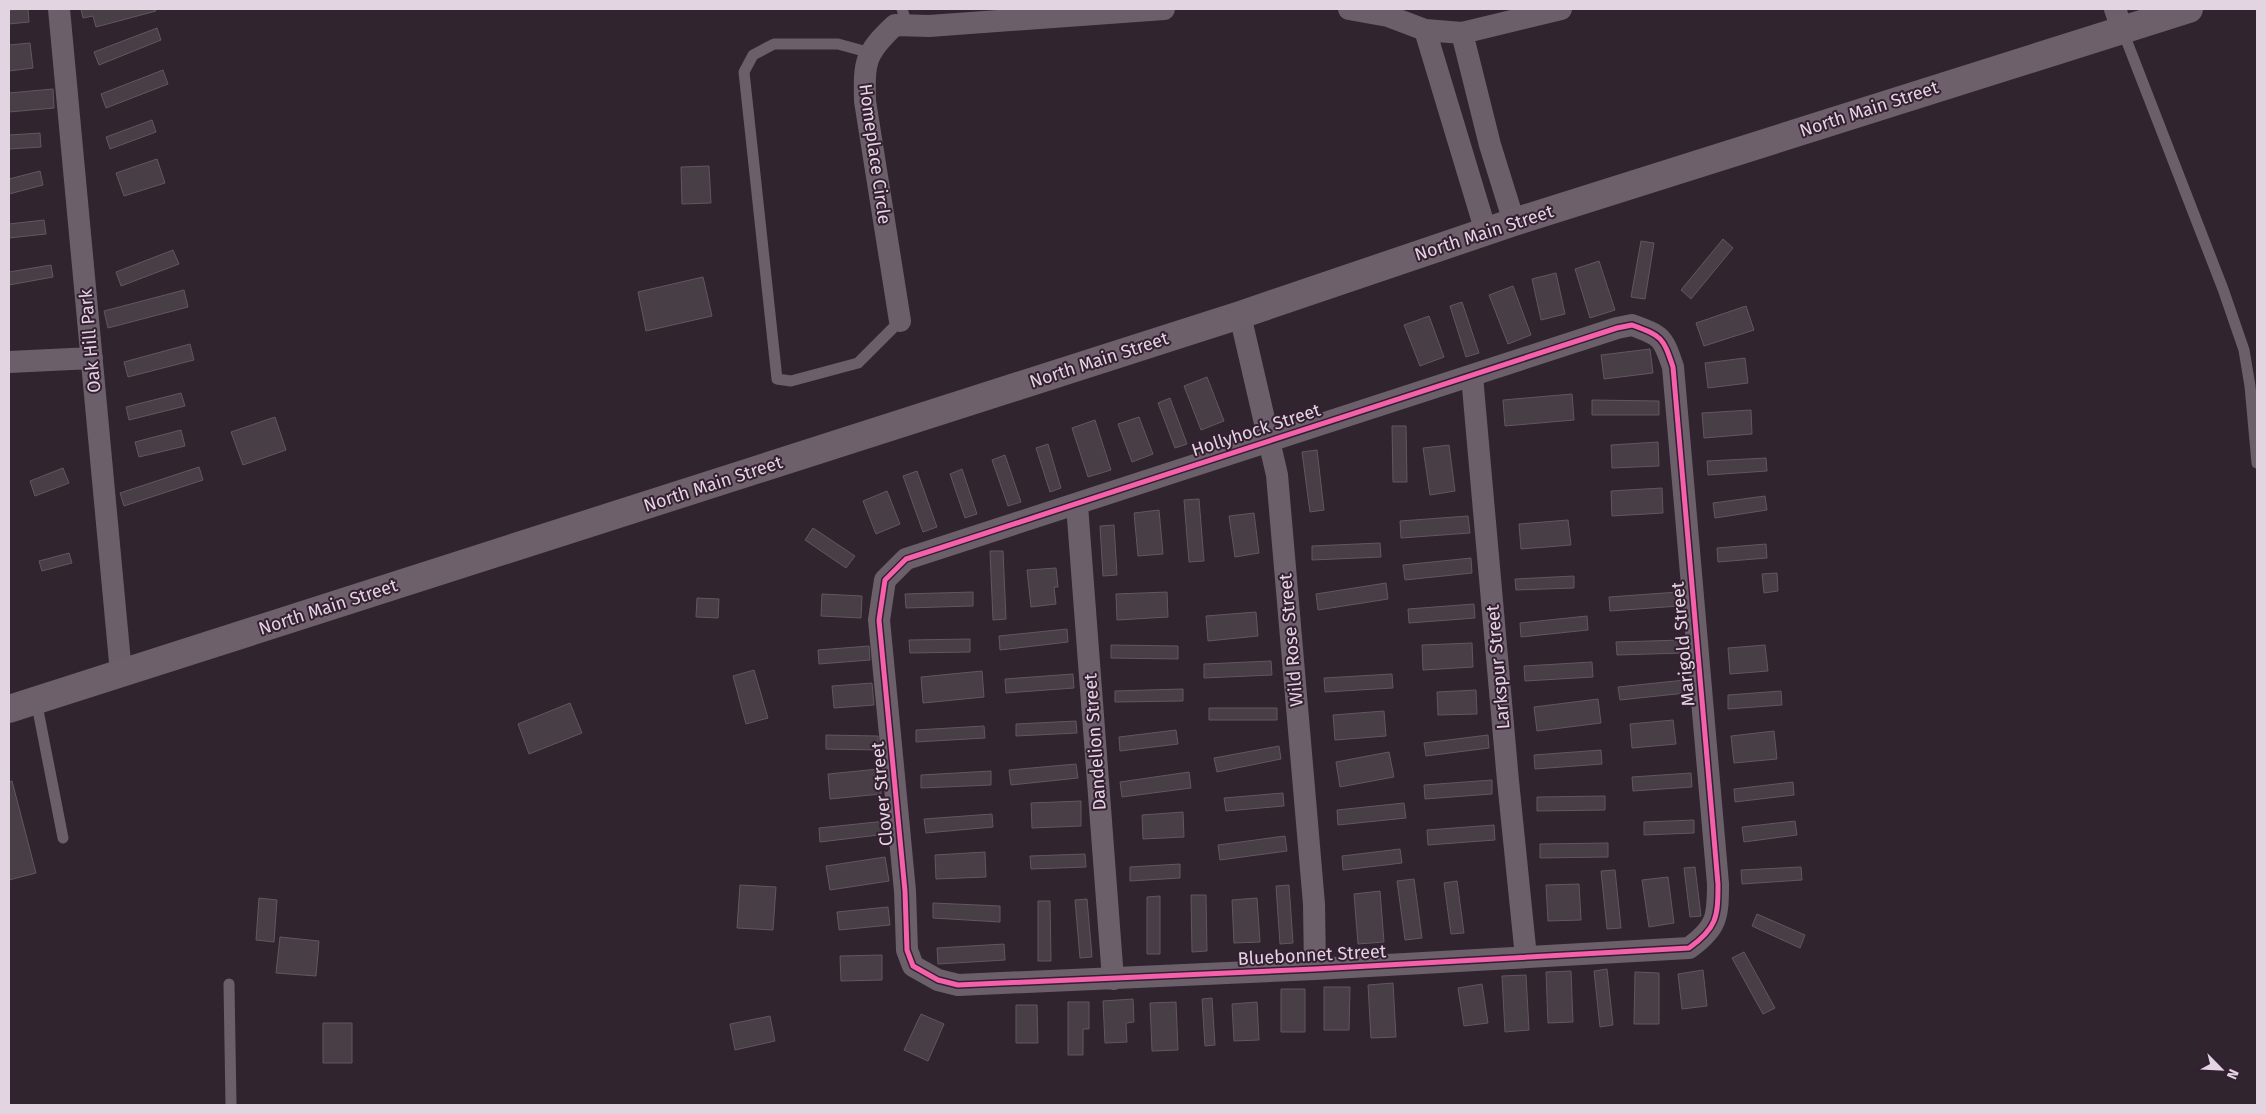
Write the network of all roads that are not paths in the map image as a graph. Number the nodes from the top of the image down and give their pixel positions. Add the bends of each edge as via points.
1 (59, 9) edge
2 (1164, 9) edge
3 (1349, 9) edge
4 (1562, 9) edge
5 (2189, 9) edge
6 (1372, 11) edge
7 (904, 17) edge
8 (2118, 19) edge
9 (1426, 30) junction
10 (1462, 33) junction
11 (871, 53) junction
12 (1484, 121) junction
13 (1454, 128) junction
14 (1514, 222) junction
15 (1486, 232) junction
16 (1240, 315) junction
17 (900, 321) joint
18 (1654, 333) joint
19 (92, 358) junction
20 (9, 362) edge
21 (1472, 376) junction
22 (1268, 440) junction
23 (2257, 463) edge
24 (1078, 505) junction
25 (882, 590) joint
26 (121, 673) junction
27 (36, 700) junction
28 (9, 709) edge
29 (63, 838) dead end
30 (1689, 948) joint
31 (1526, 957) junction
32 (1315, 969) junction
33 (1113, 979) junction
34 (938, 980) joint
35 (229, 984) dead end
36 (231, 1105) edge

1 - 19 street, Oak Hill Park
2 - 7 street, Homeplace Circle via 938,25
3 - 6 street
4 - 10 street
5 - 8 main road, North Main Street
6 - 9 street
7 - 11 street, Homeplace Circle via 876,43
8 - 14 main road, North Main Street
8 - 23 lane via 2244,350
9 - 10 street
9 - 13 street
10 - 12 street
11 - 17 street, Homeplace Circle via 864,68 865,101
11 - 17 lane via 838,44 774,44 753,55 744,72 777,379 792,381 858,363
12 - 13 street
12 - 14 street
13 - 15 street
14 - 15 main road, North Main Street
15 - 16 main road, North Main Street
16 - 22 street, Wild Rose Street
16 - 26 main road, North Main Street
18 - 21 street, Hollyhock Street via 1632,325 1617,328
18 - 30 street, Marigold Street via 1665,342 1673,367 1718,884 1718,912 1706,936
19 - 20 street
19 - 26 street, Oak Hill Park
21 - 22 street, Hollyhock Street
21 - 31 street, Larkspur Street
22 - 24 street, Hollyhock Street
22 - 32 street, Wild Rose Street via 1278,485 1314,904
24 - 25 street, Hollyhock Street via 906,559 885,580
24 - 33 street, Dandelion Street
25 - 34 street, Clover Street via 879,620 907,950 913,966
26 - 27 main road, North Main Street
27 - 28 main road, North Main Street
27 - 29 lane
30 - 31 street, Bluebonnet Street
31 - 32 street, Bluebonnet Street
32 - 33 street, Bluebonnet Street
33 - 34 street, Bluebonnet Street via 958,985
35 - 36 lane

